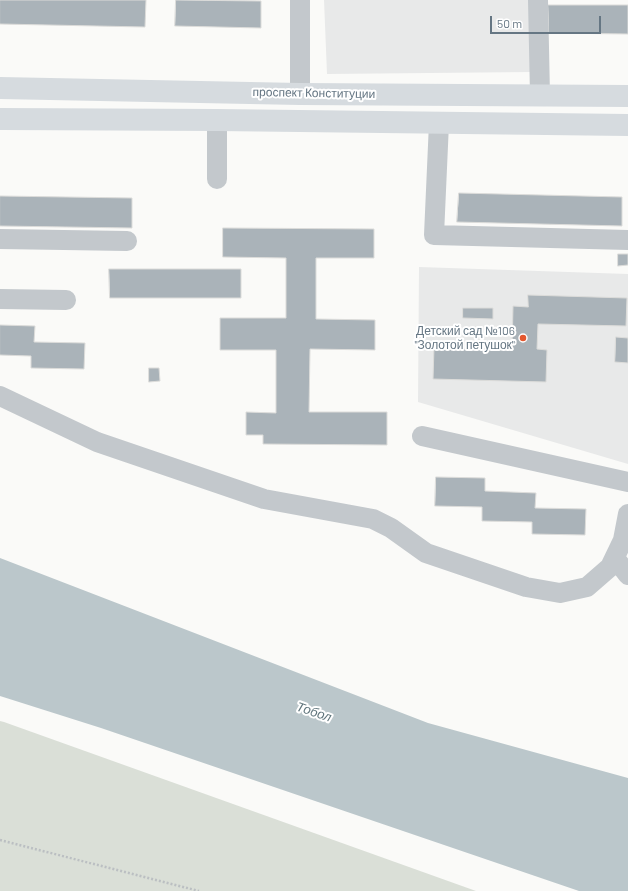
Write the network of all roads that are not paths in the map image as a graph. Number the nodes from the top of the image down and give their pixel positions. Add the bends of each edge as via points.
1 (300, 0) edge
2 (538, 0) edge
3 (0, 88) edge
4 (300, 94) junction
5 (540, 95) junction
6 (628, 96) edge
7 (0, 119) edge
8 (217, 120) junction
9 (299, 121) junction
10 (439, 123) junction
11 (628, 125) edge
12 (217, 180) dead end
13 (0, 239) edge
14 (628, 240) edge
15 (127, 242) dead end
16 (0, 299) edge
17 (66, 300) dead end
18 (0, 396) edge
19 (422, 436) dead end
20 (628, 482) edge
21 (628, 514) edge
22 (620, 553) edge
23 (628, 575) edge

1 - 4 lane
2 - 5 lane
3 - 4 main road, проспект Конституции
4 - 5 main road, проспект Конституции
4 - 9 main road
5 - 6 main road, проспект Конституции
7 - 8 main road
8 - 9 main road
8 - 12 lane
9 - 10 main road
10 - 11 main road
10 - 14 lane via 434,235
13 - 15 lane
16 - 17 lane
18 - 22 lane via 97,442 264,499 373,519 426,552 526,587 560,593 587,587 610,567
19 - 20 lane
21 - 22 lane
22 - 23 lane

